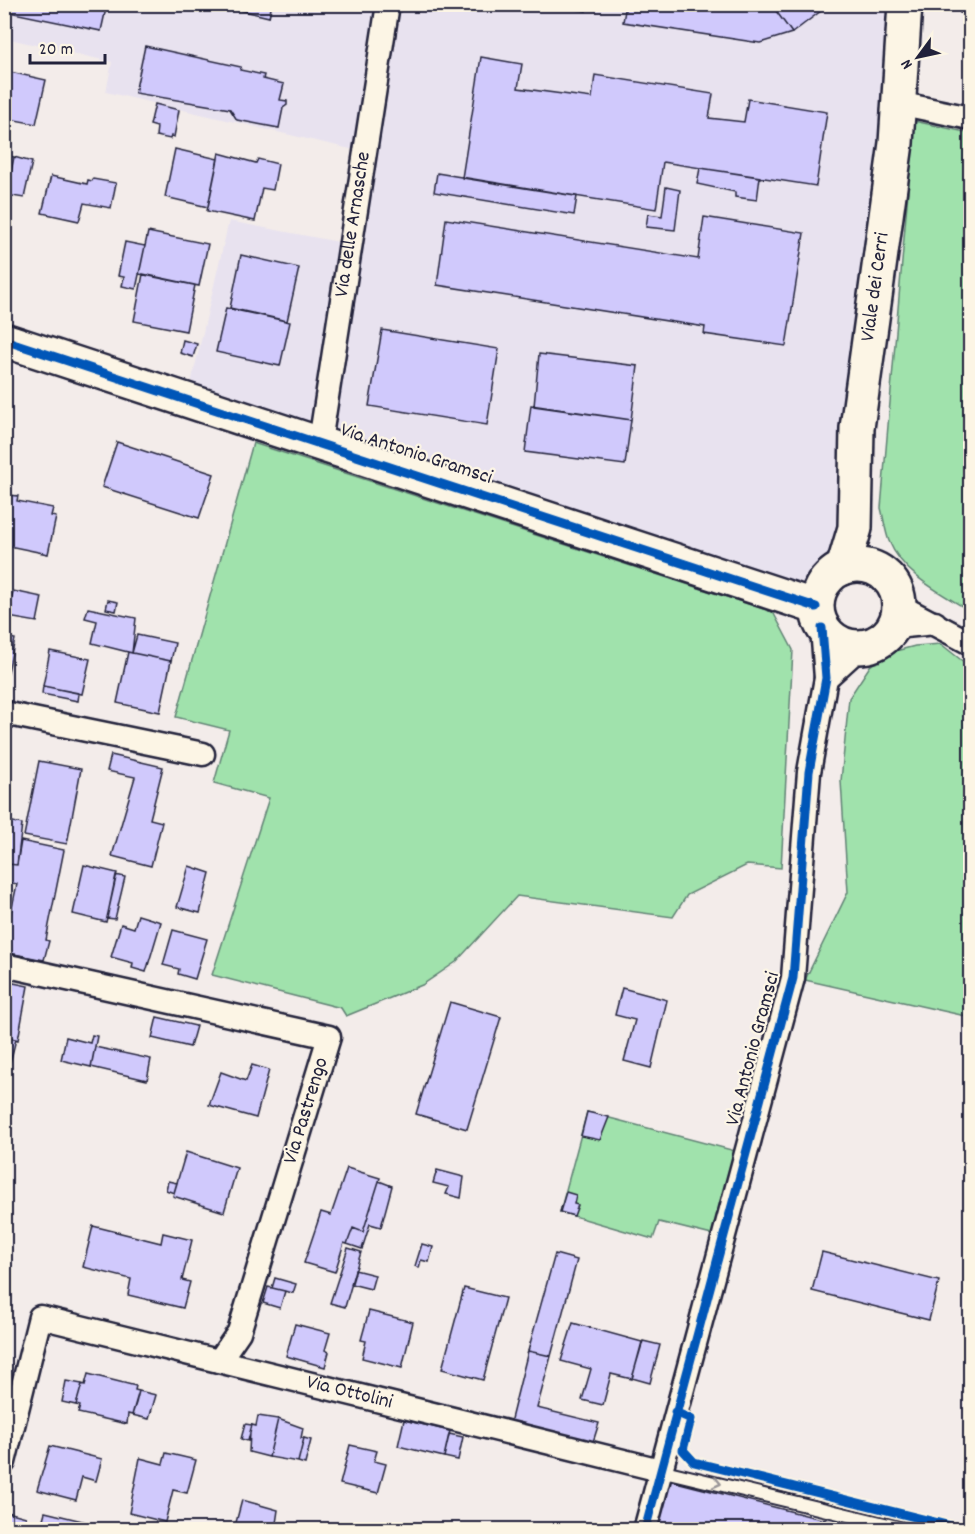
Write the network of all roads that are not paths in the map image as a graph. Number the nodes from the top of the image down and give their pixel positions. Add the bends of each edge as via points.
1 (388, 4) edge
2 (905, 4) edge
3 (898, 103) junction
4 (970, 118) edge
5 (4, 340) edge
6 (320, 442) junction
7 (855, 528) junction
8 (878, 570) junction
9 (825, 598) junction
10 (897, 616) junction
11 (970, 643) edge
12 (859, 648) junction
13 (826, 678) junction
14 (4, 712) edge
15 (203, 754) dead end
16 (4, 965) edge
17 (219, 1361) junction
18 (14, 1384) edge
19 (4, 1462) edge
20 (660, 1470) junction
21 (645, 1530) edge
22 (910, 1530) edge

1 - 6 street, Via delle Arnasche
2 - 3 street, Viale dei Cerri
3 - 4 street
3 - 7 street, Viale dei Cerri via 896,143 857,428
5 - 6 street, Via Antonio Gramsci
6 - 9 street, Via Antonio Gramsci via 780,594
7 - 8 street
7 - 9 street, Viale dei Cerri
8 - 9 street, Via Antonio Gramsci via 857,564
8 - 10 street via 894,585
9 - 12 street via 838,643
9 - 13 street, Via Antonio Gramsci
10 - 11 street via 935,623
10 - 12 street via 880,643
12 - 13 street
13 - 20 street, Via Antonio Gramsci via 809,772 793,978
14 - 15 street
16 - 17 street, Via Pastrengo via 329,1037 239,1332
17 - 18 street, Via Ottolini via 40,1317
17 - 20 street, Via Ottolini
18 - 19 street
20 - 21 street, Via Antonio Gramsci
20 -> 22 lane

